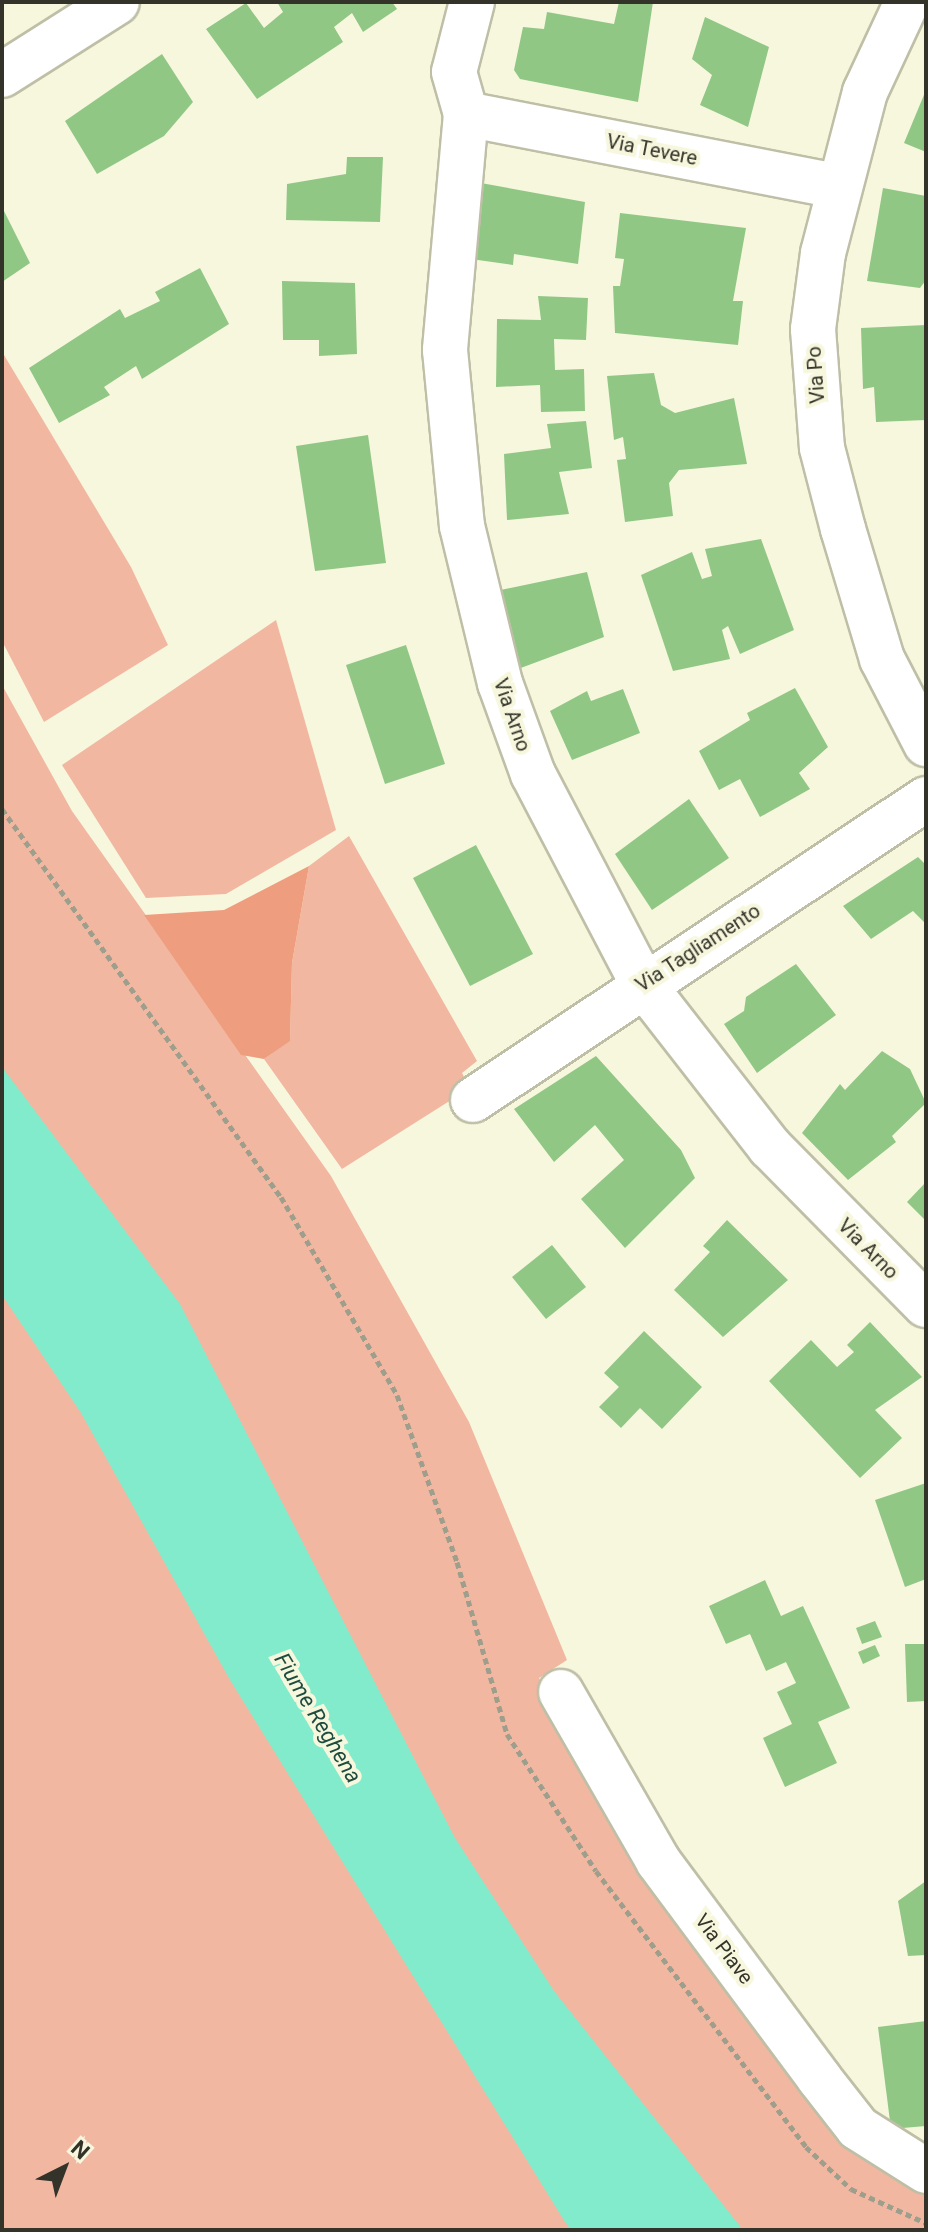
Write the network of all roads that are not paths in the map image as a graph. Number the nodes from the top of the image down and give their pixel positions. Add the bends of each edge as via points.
1 (117, 2) edge
2 (472, 2) edge
3 (907, 2) edge
4 (2, 75) edge
5 (466, 114) junction
6 (838, 186) junction
7 (926, 744) edge
8 (926, 799) edge
9 (643, 984) junction
10 (473, 1100) dead end
11 (926, 1305) edge
12 (561, 1692) dead end
13 (926, 2171) edge

1 - 4 street
2 - 5 street, Via Arno via 454,72
3 - 6 street, Via Po via 865,92
5 - 6 street, Via Tevere
5 - 9 street, Via Arno via 445,350 476,601 533,774
6 - 7 street, Via Po via 813,329 822,448 882,659
8 - 9 street, Via Tagliamento
9 - 10 street, Via Tagliamento
9 - 11 street, Via Arno via 770,1147
12 - 13 street, Via Piave via 658,1861 819,2078 858,2128

